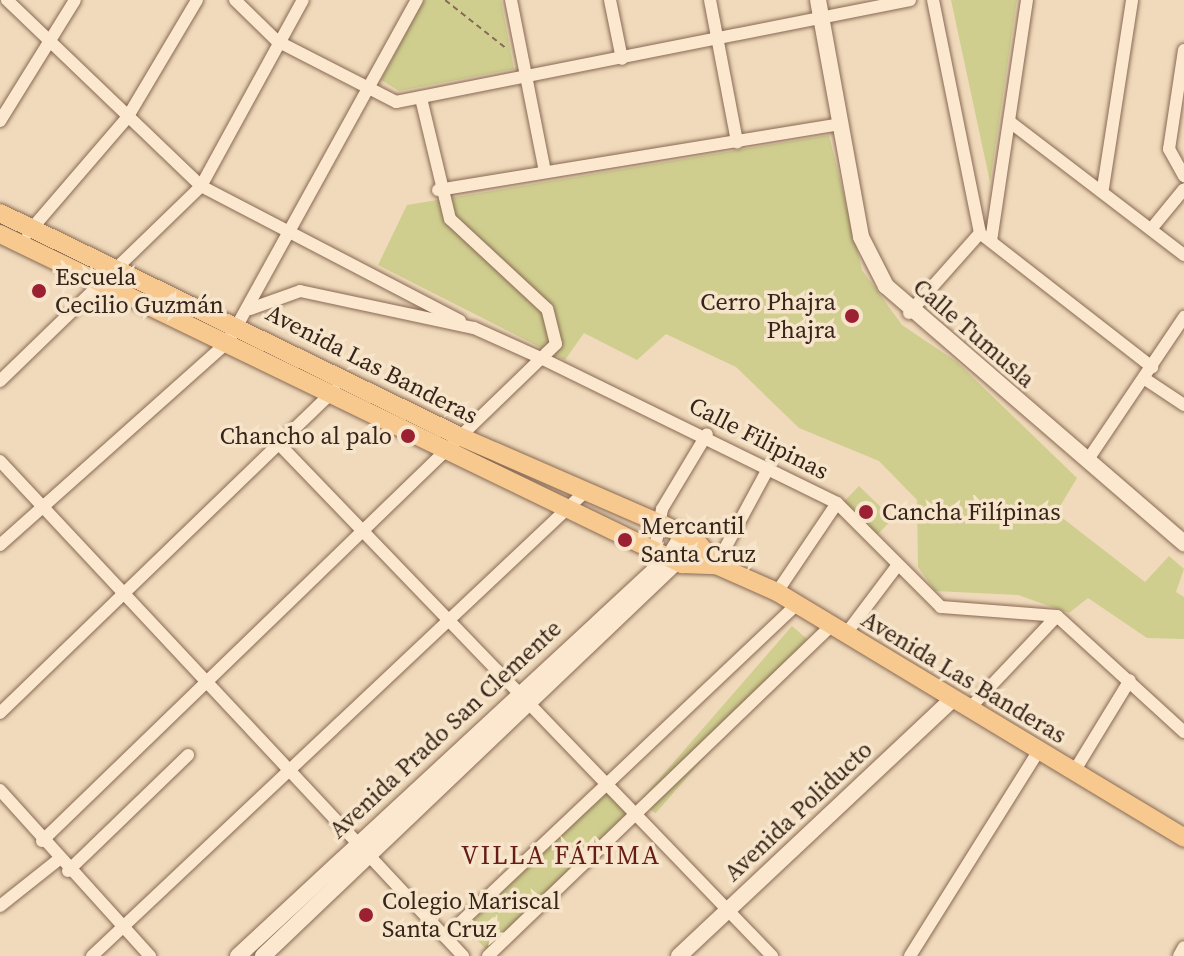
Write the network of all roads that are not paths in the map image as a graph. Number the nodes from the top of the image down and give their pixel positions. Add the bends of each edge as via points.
1 (7, 0) edge
2 (75, 0) edge
3 (197, 0) edge
4 (235, 0) edge
5 (303, 0) edge
6 (417, 0) edge
7 (511, 0) edge
8 (610, 0) edge
9 (710, 0) edge
10 (818, 0) edge
11 (910, 0) edge
12 (933, 0) edge
13 (1027, 0) edge
14 (1132, 0) edge
15 (821, 20) junction
16 (51, 39) junction
17 (277, 41) junction
18 (717, 41) junction
19 (1184, 50) edge
20 (622, 59) junction
21 (527, 77) junction
22 (367, 88) junction
23 (421, 98) junction
24 (127, 118) junction
25 (0, 121) edge
26 (1010, 122) junction
27 (839, 124) junction
28 (737, 142) junction
29 (545, 171) junction
30 (1184, 176) edge
31 (201, 186) junction
32 (1103, 188) junction
33 (1184, 189) edge
34 (438, 190) junction
35 (0, 213) edge
36 (33, 227) junction
37 (1152, 228) junction
38 (980, 233) junction
39 (0, 234) edge
40 (293, 234) junction
41 (991, 241) junction
42 (20, 243) junction
43 (1184, 255) edge
44 (121, 269) junction
45 (105, 284) junction
46 (909, 313) junction
47 (245, 317) junction
48 (1184, 317) edge
49 (474, 328) junction
50 (228, 342) junction
51 (543, 359) junction
52 (1148, 373) junction
53 (348, 376) junction
54 (0, 381) edge
55 (334, 390) junction
56 (1184, 405) edge
57 (707, 434) junction
58 (452, 441) junction
59 (279, 444) junction
60 (0, 461) edge
61 (1087, 461) junction
62 (769, 467) junction
63 (587, 490) junction
64 (837, 503) junction
65 (44, 506) junction
66 (570, 507) junction
67 (664, 525) junction
68 (360, 528) junction
69 (690, 539) junction
70 (1184, 543) edge
71 (0, 545) edge
72 (668, 557) junction
73 (716, 565) junction
74 (897, 566) junction
75 (777, 592) junction
76 (123, 596) junction
77 (797, 604) junction
78 (447, 615) junction
79 (1057, 616) junction
80 (838, 630) junction
81 (1130, 680) junction
82 (206, 684) junction
83 (521, 690) junction
84 (533, 704) junction
85 (960, 705) junction
86 (0, 713) edge
87 (1184, 732) edge
88 (1040, 749) junction
89 (188, 755) dead end
90 (1075, 770) junction
91 (289, 773) junction
92 (610, 781) junction
93 (0, 790) edge
94 (638, 812) junction
95 (1184, 838) edge
96 (42, 841) junction
97 (358, 843) junction
98 (371, 858) junction
99 (58, 860) junction
100 (68, 871) junction
101 (0, 906) edge
102 (728, 909) junction
103 (122, 928) junction
104 (445, 937) junction
105 (1184, 947) edge
106 (914, 952) edge
107 (92, 956) edge
108 (150, 956) edge
109 (238, 956) edge
110 (263, 956) edge
111 (463, 956) edge
112 (488, 956) edge
113 (679, 956) edge
114 (772, 956) edge
115 (932, 956) edge
116 (1179, 956) edge

1 - 16 street
2 - 16 street
3 - 24 street
4 - 17 street
5 - 17 street
6 - 22 street
7 - 21 street
8 - 20 street
9 - 18 street
10 - 15 main road, Calle Tumusla
11 - 15 street
12 - 38 street
13 - 26 street
14 - 32 street
15 - 18 street
15 - 27 main road, Calle Tumusla
16 - 24 street
16 - 25 street
17 - 22 street
17 - 31 street
18 - 20 street
18 - 28 street
19 - 30 street via 1169,149
20 - 21 street
21 - 23 street
21 - 29 street
22 - 23 street via 396,102
22 - 40 street
23 - 34 street
24 - 31 street
24 - 36 street
26 - 32 street
26 - 41 street
27 - 28 street
27 - 46 main road, Calle Tumusla via 861,237
28 - 29 street
29 - 34 street
31 - 40 street
31 - 44 street
32 - 37 street
33 - 37 street
34 - 51 street via 460,231 547,309 556,344
35 - 36 main road, Avenida Las Banderas
36 - 42 street
36 - 44 main road, Avenida Las Banderas
37 - 43 street
38 - 41 street
38 - 46 street
39 - 42 main road, Avenida Las Banderas
40 - 47 street
40 - 49 street
41 - 52 street
42 - 45 main road, Avenida Las Banderas
44 - 45 street
44 - 47 main road, Avenida Las Banderas
45 - 50 main road, Avenida Las Banderas
45 - 54 street
46 - 61 main road, Calle Tumusla
47 - 49 street, Calle Filipinas via 300,291
47 - 50 street
47 - 53 main road, Avenida Las Banderas
48 - 52 street
49 - 51 street, Calle Filipinas
50 - 55 main road, Avenida Las Banderas
50 - 65 street
51 - 57 street, Calle Filipinas
51 - 58 street
52 - 56 street
52 - 61 street
53 - 55 street
53 - 58 main road, Avenida Las Banderas
55 - 58 main road, Avenida Las Banderas
55 - 59 street
57 - 62 street, Calle Filipinas
57 - 67 street via 662,509
58 - 63 main road, Avenida Las Banderas
58 - 66 main road, Avenida Las Banderas
58 - 68 street
59 - 68 street
59 - 76 street
60 - 65 street
61 - 70 main road, Calle Tumusla
62 - 64 street, Calle Filipinas
62 - 73 street
63 - 66 street
63 - 67 main road, Avenida Las Banderas
64 - 74 street, Calle Filipinas
64 - 75 street
65 - 71 street
65 - 76 street
66 - 72 main road, Avenida Las Banderas
66 - 78 street
67 - 69 main road, Avenida Las Banderas
67 - 72 street
68 - 78 street
68 - 82 street
69 - 72 main road, Avenida Prado San Clemente
69 - 73 main road, Avenida Las Banderas
72 - 73 main road, Avenida Las Banderas
72 - 83 main road, Avenida Prado San Clemente
72 - 84 main road, Avenida Prado San Clemente
73 - 75 main road, Avenida Las Banderas
74 - 79 street, Calle Filipinas via 953,611
74 - 80 street
75 - 77 main road, Avenida Las Banderas
76 - 82 street
76 - 86 street
77 - 80 main road, Avenida Las Banderas
77 - 92 street
78 - 83 street
78 - 91 street
79 - 81 street
79 - 85 street
80 - 85 main road, Avenida Las Banderas
80 - 94 street
81 - 87 street
81 - 90 street
82 - 91 street
82 - 96 street
83 - 84 street
83 - 97 main road, Avenida Prado San Clemente
84 - 92 street
84 - 98 main road, Avenida Prado San Clemente
85 - 88 main road, Avenida Las Banderas
85 - 102 main road, Avenida Poliducto
88 - 90 main road, Avenida Las Banderas
88 - 106 street
89 - 100 street
90 - 95 main road, Avenida Las Banderas
91 - 97 street
91 - 103 street
92 - 94 street
92 - 104 street
93 - 96 street
94 - 102 street
94 - 112 street
96 - 99 street
97 - 98 street
97 - 109 main road, Avenida Prado San Clemente
98 - 104 street
98 - 110 main road, Avenida Prado San Clemente
99 - 100 street
99 - 101 street
100 - 103 street
102 - 113 main road, Avenida Poliducto
102 - 114 street
103 - 107 street
103 - 108 street
104 - 111 street
105 - 116 street
106 - 115 street

